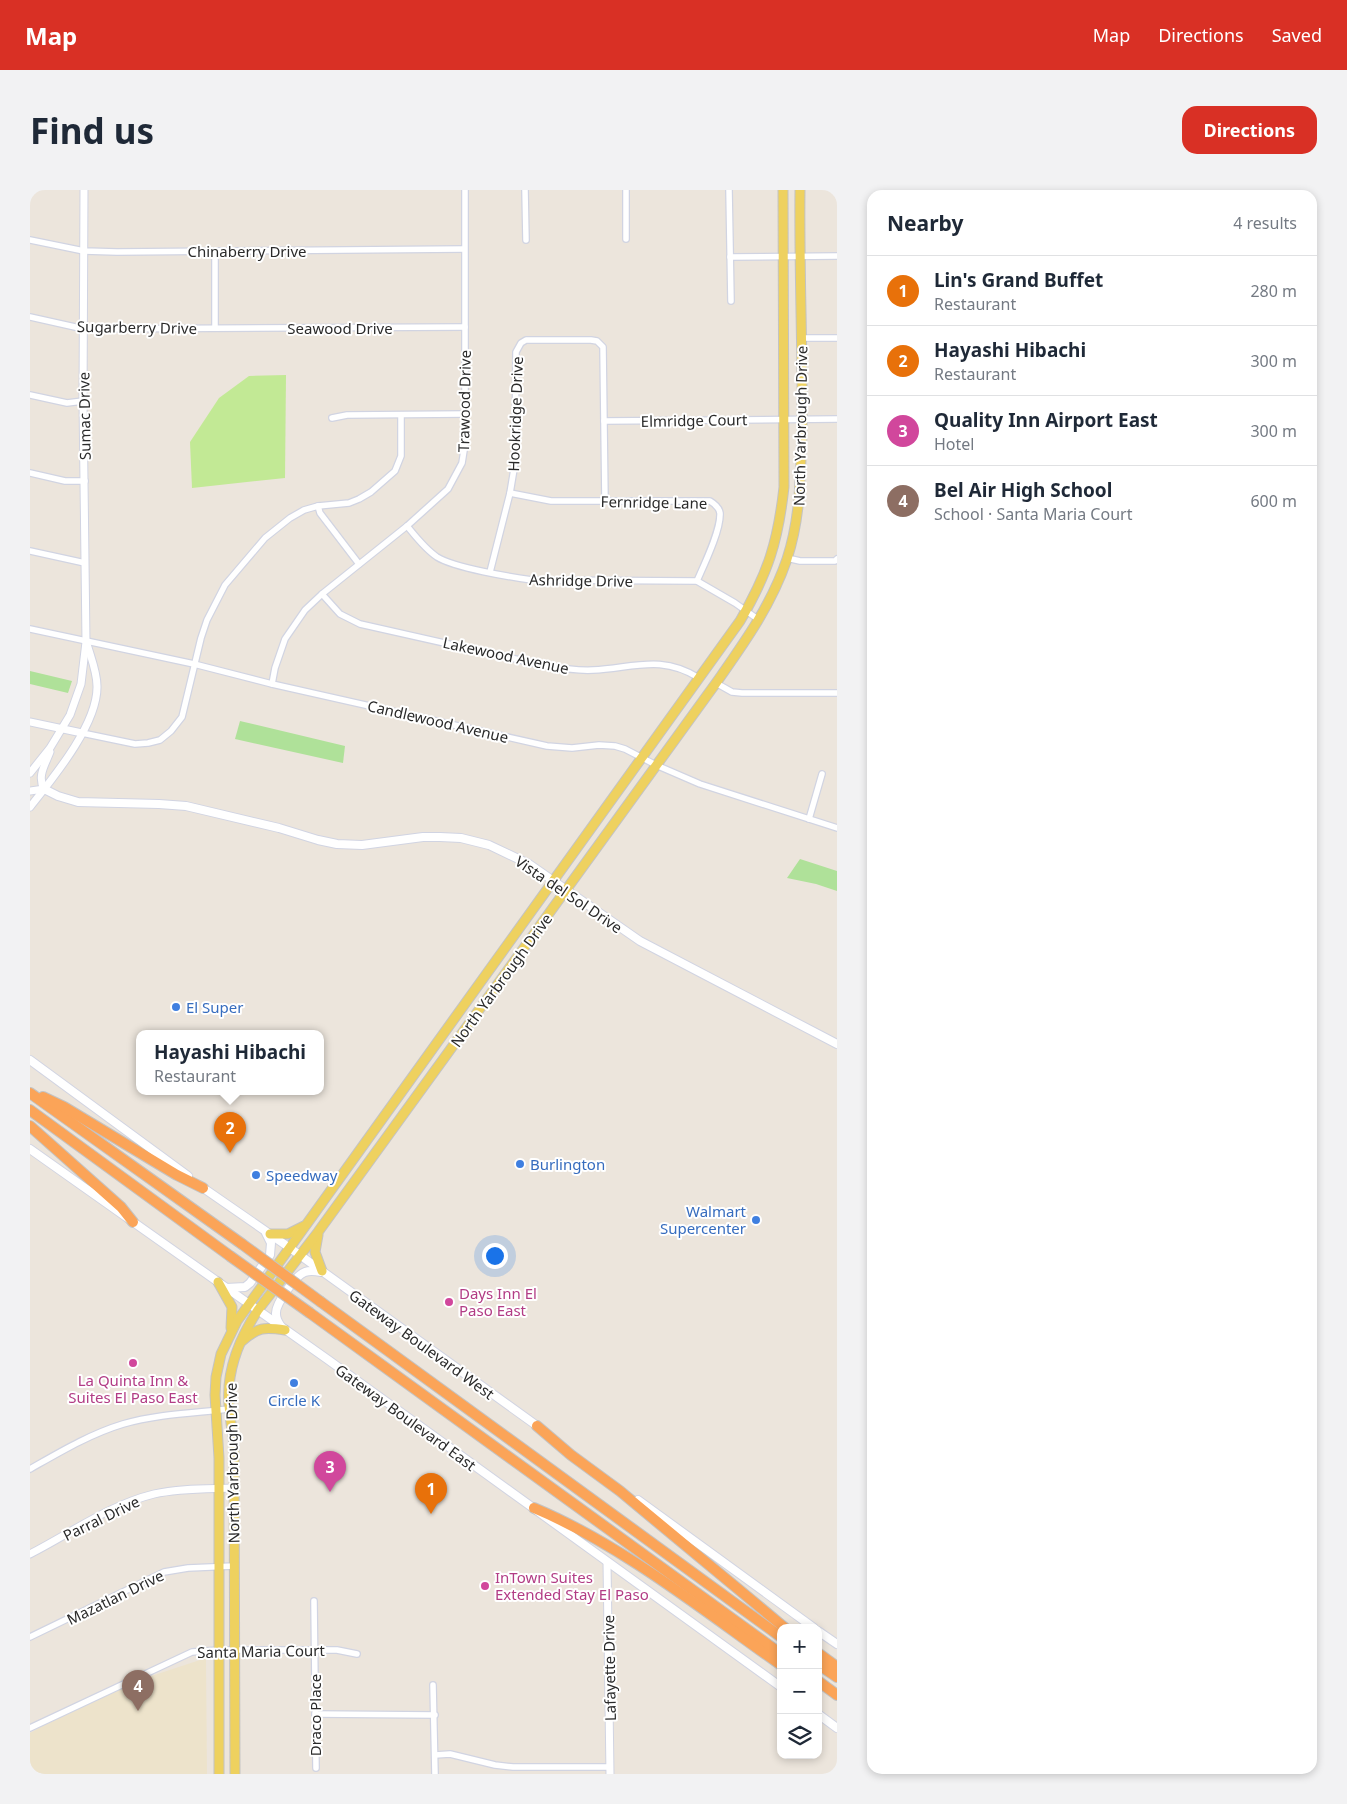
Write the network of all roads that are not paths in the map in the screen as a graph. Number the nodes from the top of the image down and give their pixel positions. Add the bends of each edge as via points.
1 (84, 190) edge
2 (465, 190) edge
3 (525, 190) edge
4 (626, 190) edge
5 (729, 190) edge
6 (783, 190) edge
7 (800, 190) edge
8 (626, 239) dead end
9 (30, 240) edge
10 (526, 240) dead end
11 (464, 249) junction
12 (84, 251) junction
13 (215, 251) junction
14 (784, 256) junction
15 (800, 256) junction
16 (837, 256) edge
17 (730, 257) junction
18 (730, 301) dead end
19 (30, 317) edge
20 (465, 327) junction
21 (215, 328) junction
22 (84, 329) junction
23 (801, 338) junction
24 (837, 338) edge
25 (30, 395) edge
26 (84, 400) junction
27 (465, 414) junction
28 (401, 415) junction
29 (332, 418) dead end
30 (785, 420) junction
31 (802, 420) junction
32 (837, 420) edge
33 (604, 421) junction
34 (30, 473) edge
35 (85, 481) junction
36 (510, 494) junction
37 (605, 501) junction
38 (318, 506) junction
39 (407, 526) junction
40 (30, 550) edge
41 (787, 558) junction
42 (837, 559) edge
43 (84, 563) junction
44 (359, 564) junction
45 (490, 572) junction
46 (697, 581) junction
47 (322, 594) junction
48 (746, 611) junction
49 (759, 620) junction
50 (30, 629) edge
51 (86, 642) junction
52 (194, 664) junction
53 (699, 678) junction
54 (716, 683) junction
55 (272, 684) junction
56 (837, 693) edge
57 (30, 722) edge
58 (62, 729) junction
59 (82, 733) junction
60 (55, 740) junction
61 (641, 757) junction
62 (656, 765) junction
63 (30, 773) edge
64 (822, 774) dead end
65 (44, 789) junction
66 (30, 791) edge
67 (30, 806) edge
68 (808, 819) junction
69 (837, 828) edge
70 (552, 880) junction
71 (566, 889) junction
72 (837, 1044) edge
73 (30, 1060) edge
74 (410, 1081) junction
75 (422, 1089) junction
76 (30, 1092) edge
77 (30, 1110) edge
78 (30, 1126) edge
79 (30, 1149) edge
80 (203, 1188) junction
81 (132, 1222) junction
82 (308, 1223) junction
83 (267, 1232) junction
84 (318, 1232) junction
85 (290, 1248) junction
86 (300, 1256) junction
87 (324, 1272) junction
88 (218, 1282) junction
89 (226, 1288) junction
90 (249, 1304) junction
91 (258, 1310) junction
92 (282, 1328) junction
93 (230, 1332) junction
94 (238, 1345) junction
95 (229, 1409) junction
96 (215, 1411) junction
97 (537, 1426) junction
98 (30, 1469) edge
99 (234, 1488) junction
100 (218, 1489) junction
101 (534, 1508) junction
102 (30, 1554) edge
103 (606, 1562) junction
104 (234, 1566) junction
105 (218, 1567) junction
106 (314, 1601) dead end
107 (780, 1624) edge
108 (809, 1624) edge
109 (777, 1633) edge
110 (822, 1634) edge
111 (30, 1637) edge
112 (837, 1644) edge
113 (218, 1650) junction
114 (234, 1650) junction
115 (315, 1650) junction
116 (777, 1651) edge
117 (357, 1654) dead end
118 (822, 1656) edge
119 (777, 1662) edge
120 (822, 1667) edge
121 (837, 1667) edge
122 (837, 1677) edge
123 (777, 1684) edge
124 (822, 1684) edge
125 (433, 1685) dead end
126 (822, 1687) edge
127 (837, 1695) edge
128 (316, 1714) junction
129 (435, 1715) junction
130 (822, 1717) edge
131 (30, 1728) edge
132 (837, 1728) edge
133 (220, 1738) junction
134 (235, 1738) junction
135 (435, 1755) junction
136 (316, 1768) dead end
137 (610, 1770) edge
138 (220, 1774) edge
139 (235, 1774) edge
140 (435, 1774) edge

1 - 12 street, Sumac Drive
2 - 11 street, Trawood Drive
3 - 10 street
4 - 8 street
5 - 17 street
6 - 14 main road, North Yarbrough Drive
7 - 15 main road, North Yarbrough Drive
9 - 12 street, Chinaberry Drive
11 - 13 street, Chinaberry Drive
11 - 20 street, Trawood Drive
12 - 13 street, Chinaberry Drive
12 - 22 street, Sumac Drive
13 - 21 street
14 - 15 street
14 - 17 street
14 - 30 main road, North Yarbrough Drive
15 - 16 street
15 - 23 main road, North Yarbrough Drive
17 - 18 street
19 - 22 street, Sugarberry Drive
20 - 21 street, Seawood Drive
20 - 27 street, Trawood Drive
21 - 22 street, Sugarberry Drive
22 - 26 street, Sumac Drive
23 - 24 street
23 - 31 main road, North Yarbrough Drive
25 - 26 street via 66,403
26 - 35 street, Sumac Drive
27 - 28 street
27 - 39 street, Trawood Drive via 465,444 457,474 448,489
28 - 29 street via 348,414
28 - 38 street via 401,456 395,471 360,499
30 - 31 street, Elmridge Court
30 - 33 street, Elmridge Court
30 - 48 main road, North Yarbrough Drive via 784,487 778,531 768,568
31 - 32 street, Elmridge Court
31 - 41 main road, North Yarbrough Drive via 800,505
33 - 36 street, Hookridge Drive via 603,349 600,344 591,340 526,340 520,343 516,352 515,463
33 - 37 street, Hookridge Drive
34 - 35 street via 65,481
35 - 43 street, Sumac Drive
36 - 37 street, Fernridge Lane via 551,501
36 - 45 street, Hookridge Drive
37 - 46 street, Fernridge Lane via 695,500 715,504 720,513 718,524
38 - 44 street
38 - 52 street via 304,510 279,526 238,568 225,585 208,620
39 - 44 street, Trawood Drive
39 - 45 street, Ashridge Drive via 439,558
40 - 43 street
41 - 42 street via 818,562 835,562
41 - 49 main road, North Yarbrough Drive
43 - 51 street, Sumac Drive
44 - 47 street, Trawood Drive
45 - 46 street, Ashridge Drive via 541,581
46 - 48 street
47 - 53 street, Lakewood Avenue via 340,614 360,624 542,665 593,670 658,663 679,667
47 - 55 street, Trawood Drive via 305,610 286,639
48 - 49 street
48 - 53 main road, North Yarbrough Drive
49 - 54 main road, North Yarbrough Drive
50 - 51 street, Candlewood Avenue
51 - 52 street, Candlewood Avenue
51 - 58 street, Sumac Drive via 81,684
51 - 59 street, Sumac Drive via 97,685 94,704
52 - 55 street, Candlewood Avenue
52 - 59 street via 182,717 177,726 160,740 135,744
53 - 61 main road, North Yarbrough Drive
54 - 56 street via 732,692 742,693
54 - 62 main road, North Yarbrough Drive
55 - 61 street, Candlewood Avenue via 547,746 615,746
57 - 58 street
58 - 59 street
58 - 60 street, Sumac Drive
59 - 65 street, Sumac Drive
60 - 63 street, Sumac Drive
60 - 65 street via 40,776
61 - 62 street, Candlewood Avenue
61 - 70 main road, North Yarbrough Drive
62 - 68 street, Candlewood Avenue via 700,784
62 - 71 main road, North Yarbrough Drive
64 - 68 street
65 - 66 street
65 - 67 street, Sumac Drive
65 - 70 main road, Vista del Sol Drive via 78,802 186,806 337,844 377,844 422,837 461,838 503,850
68 - 69 street, Candlewood Avenue
70 - 71 main road, Vista del Sol Drive
70 - 74 main road, North Yarbrough Drive
71 - 72 main road, Vista del Sol Drive via 640,941
71 - 75 main road, North Yarbrough Drive
73 - 80 main road, Gateway Boulevard West
74 - 75 main road
74 - 82 main road, North Yarbrough Drive
75 - 84 main road, North Yarbrough Drive
76 - 80 highway via 64,1107
76 - 109 highway, bridge
77 - 116 highway, bridge
78 - 81 highway via 121,1207
79 - 81 main road, Gateway Boulevard East
80 - 83 main road, Gateway Boulevard West
81 - 88 main road, Gateway Boulevard East
82 - 83 main road via 288,1234
82 - 85 main road, North Yarbrough Drive
83 - 85 main road, Gateway Boulevard West
83 - 89 main road via 271,1242 270,1255 250,1283 245,1287
84 - 86 main road, North Yarbrough Drive
84 - 87 main road via 314,1251
85 - 86 main road, Gateway Boulevard West
85 - 90 main road, North Yarbrough Drive
86 - 87 main road, Gateway Boulevard West
86 - 91 main road, North Yarbrough Drive
87 - 92 main road via 299,1275 279,1302 276,1315
87 - 97 main road, Gateway Boulevard West
88 - 89 main road, Gateway Boulevard East
88 - 93 main road via 232,1307
89 - 90 main road, Gateway Boulevard East
90 - 91 main road, Gateway Boulevard East
90 - 93 main road, North Yarbrough Drive
91 - 92 main road, Gateway Boulevard East
91 - 94 main road, North Yarbrough Drive
92 - 94 main road via 260,1329
92 - 101 main road, Gateway Boulevard East
93 - 96 main road, North Yarbrough Drive via 217,1372
94 - 95 main road, North Yarbrough Drive via 230,1372
95 - 96 street
95 - 99 main road, North Yarbrough Drive via 234,1444
96 - 98 street via 124,1424 84,1439
96 - 100 main road, North Yarbrough Drive
97 - 107 highway
97 - 108 main road, Gateway Boulevard West
99 - 100 street, Parral Drive
99 - 104 main road, North Yarbrough Drive
100 - 102 street, Parral Drive via 172,1490 134,1500
100 - 105 main road, North Yarbrough Drive
101 - 103 main road, Gateway Boulevard East
101 - 119 highway via 624,1556
103 - 123 main road, Gateway Boulevard East
103 - 137 street, Lafayette Drive
104 - 105 street, Mazatlan Drive
104 - 114 main road, North Yarbrough Drive
105 - 111 street, Mazatlan Drive via 164,1572
105 - 113 main road, North Yarbrough Drive
106 - 115 street, Draco Place
110 - 112 main road
113 - 114 street, Santa Maria Court
113 - 131 street, Santa Maria Court via 183,1656
113 - 133 main road, North Yarbrough Drive
114 - 115 street, Santa Maria Court
114 - 134 main road, North Yarbrough Drive
115 - 117 street, Santa Maria Court
115 - 128 street, Draco Place
118 - 121 highway
120 - 122 highway
124 - 127 highway
125 - 129 street
126 - 127 highway
128 - 129 street
128 - 136 street, Draco Place
129 - 135 street
130 - 132 main road
133 - 134 main road
133 - 138 main road, North Yarbrough Drive
134 - 139 main road, North Yarbrough Drive
135 - 137 street via 450,1754 513,1767
135 - 140 street

